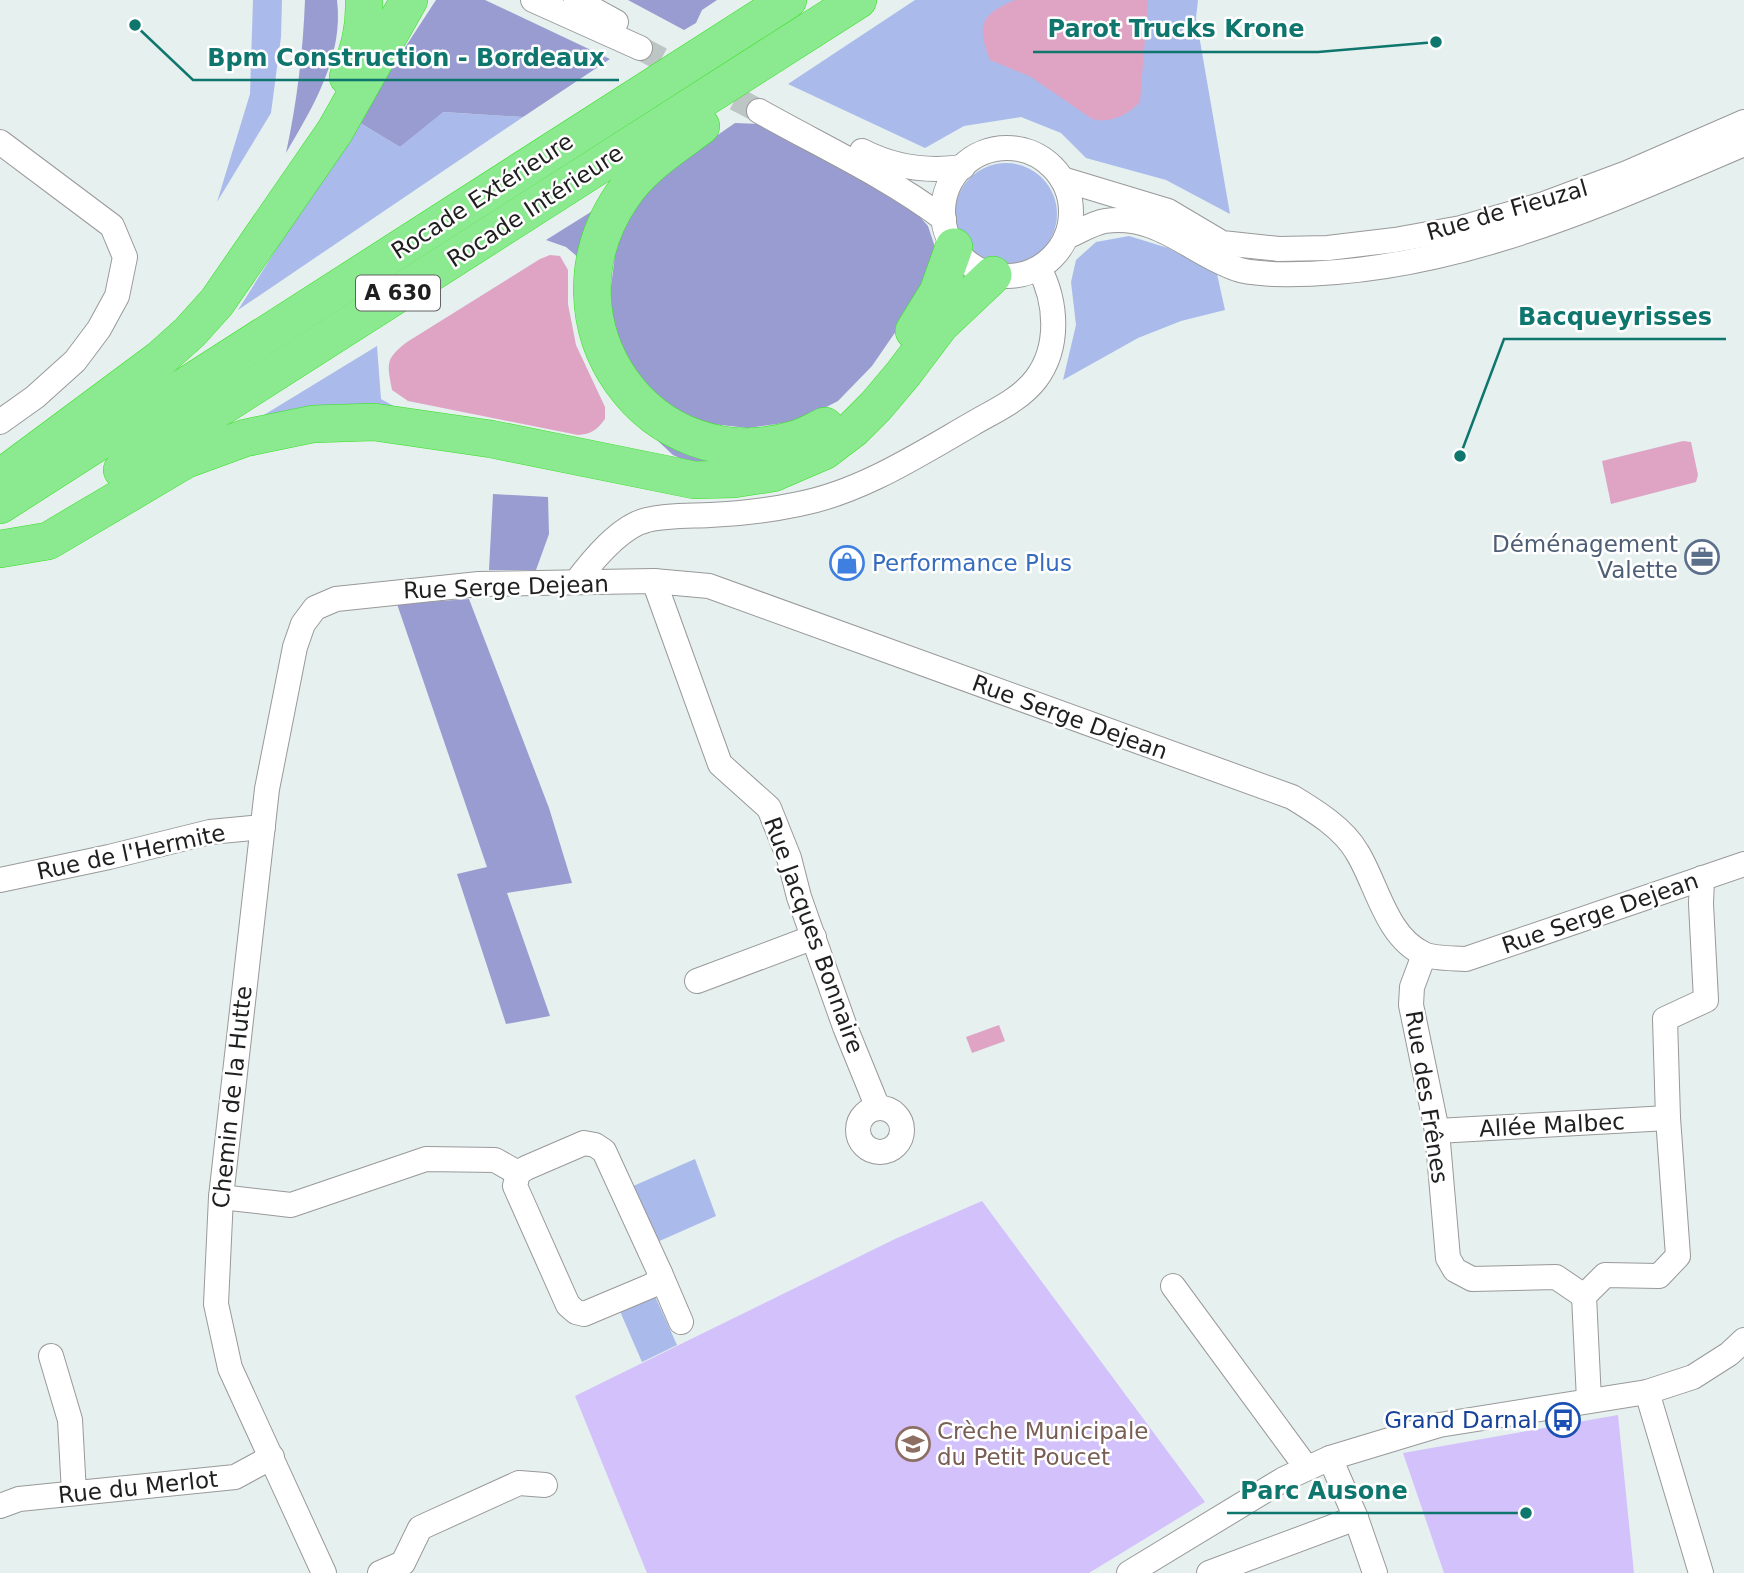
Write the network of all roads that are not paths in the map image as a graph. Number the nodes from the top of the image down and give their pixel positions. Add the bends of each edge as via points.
1 (364, 0) edge
2 (409, 0) edge
3 (533, 0) edge
4 (576, 0) edge
5 (788, 0) edge
6 (858, 0) edge
7 (797, 39) junction
8 (1744, 122) edge
9 (0, 142) edge
10 (1744, 144) edge
11 (963, 167) junction
12 (307, 168) junction
13 (1062, 179) junction
14 (949, 233) junction
15 (1066, 237) junction
16 (1039, 268) junction
17 (993, 275) junction
18 (0, 422) edge
19 (0, 478) edge
20 (0, 505) edge
21 (0, 549) edge
22 (654, 581) junction
23 (576, 582) junction
24 (315, 608) joint
25 (263, 827) junction
26 (1744, 864) edge
27 (1702, 878) junction
28 (0, 880) edge
29 (814, 937) junction
30 (1424, 955) junction
31 (696, 981) dead end
32 (878, 1108) dead end
33 (1668, 1118) junction
34 (1437, 1131) junction
35 (518, 1173) junction
36 (221, 1197) junction
37 (660, 1273) junction
38 (1173, 1286) dead end
39 (1584, 1296) junction
40 (681, 1322) dead end
41 (1744, 1340) edge
42 (51, 1356) dead end
43 (1647, 1392) junction
44 (1589, 1400) junction
45 (272, 1457) junction
46 (1330, 1458) junction
47 (1306, 1467) junction
48 (545, 1485) dead end
49 (74, 1493) junction
50 (0, 1506) edge
51 (1356, 1517) junction
52 (1237, 1568) edge
53 (324, 1573) edge
54 (380, 1573) edge
55 (1129, 1573) edge
56 (1209, 1573) edge
57 (1375, 1573) edge
58 (1701, 1573) edge

1 - 12 highway via 360,48
2 - 12 highway via 335,131
3 - 4 street via 645,44
5 - 20 highway, Rocade Extérieure / A 630
6 - 7 highway, Rocade Intérieure / A 630
7 - 14 highway via 774,78 664,153 635,179 611,216 595,257 591,303 601,346 626,388 667,424 704,441 763,446 797,439 859,402 882,375 938,292
7 - 21 highway, Rocade Intérieure / A 630
8 - 13 street, Rue de Fieuzal via 1544,204 1461,228 1328,248 1222,243 1168,211
9 - 18 street via 112,226 125,257 117,296 75,362
10 - 15 street, Rue de Fieuzal via 1547,225 1468,250 1395,264 1325,272 1240,271 1160,228 1125,221 1104,221
11 - 13 street via 975,157 1007,148 1039,156
11 - 14 street via 947,191
11 - 14 street via 920,170 896,164 763,107 837,155 886,179
12 - 19 highway via 243,267 190,332
13 - 15 street via 1071,208
14 - 17 street via 971,264
15 - 16 street
16 - 17 street via 1024,274
16 - 23 street via 1053,318 1050,353 1038,377 1013,401 881,475 842,491 758,510 645,520 611,543
17 - 21 highway via 940,325 853,429 824,451 773,473 694,480 491,439 374,422 313,424 245,438 185,460 48,541
22 - 23 street, Rue Serge Dejean
22 - 29 street, Rue Jacques Bonnaire via 720,764 769,808
22 - 30 street, Rue Serge Dejean via 709,586 1292,797 1318,813 1357,850 1402,937
23 - 24 street, Rue Serge Dejean via 480,584 388,593 336,599
24 - 25 street, Chemin de la Hutte via 295,647
25 - 28 street, Rue de l'Hermite via 210,832
25 - 36 street, Chemin de la Hutte
26 - 27 street, Rue Serge Dejean
27 - 30 street, Rue Serge Dejean via 1466,959
27 - 33 street via 1706,1000 1665,1019
29 - 31 street
29 - 32 street, Rue Jacques Bonnaire
30 - 34 street, Rue des Frênes via 1412,987 1411,1005
33 - 34 street, Allée Malbec
33 - 39 street via 1678,1256 1659,1276 1605,1275
34 - 39 street, Rue des Frênes via 1448,1258 1455,1270 1472,1279 1556,1277
35 - 36 street via 495,1160 426,1159 291,1205
35 - 37 street via 584,1143 604,1151
35 - 37 street via 515,1186 568,1305 576,1312 584,1314 653,1286
36 - 45 street, Chemin de la Hutte via 216,1304 230,1367
37 - 40 street
38 - 47 street
39 - 44 street
41 - 43 street via 1693,1377
42 - 49 street via 70,1420
43 - 44 street
43 - 58 street
44 - 46 street via 1439,1425
45 - 49 street, Rue du Merlot via 235,1477
45 - 53 street, Chemin de la Hutte
46 - 47 street
46 - 51 street
47 - 55 street
48 - 54 street via 519,1483 420,1528 403,1563
49 - 50 street, Rue du Merlot
51 - 52 street
51 - 57 street
52 - 56 street

